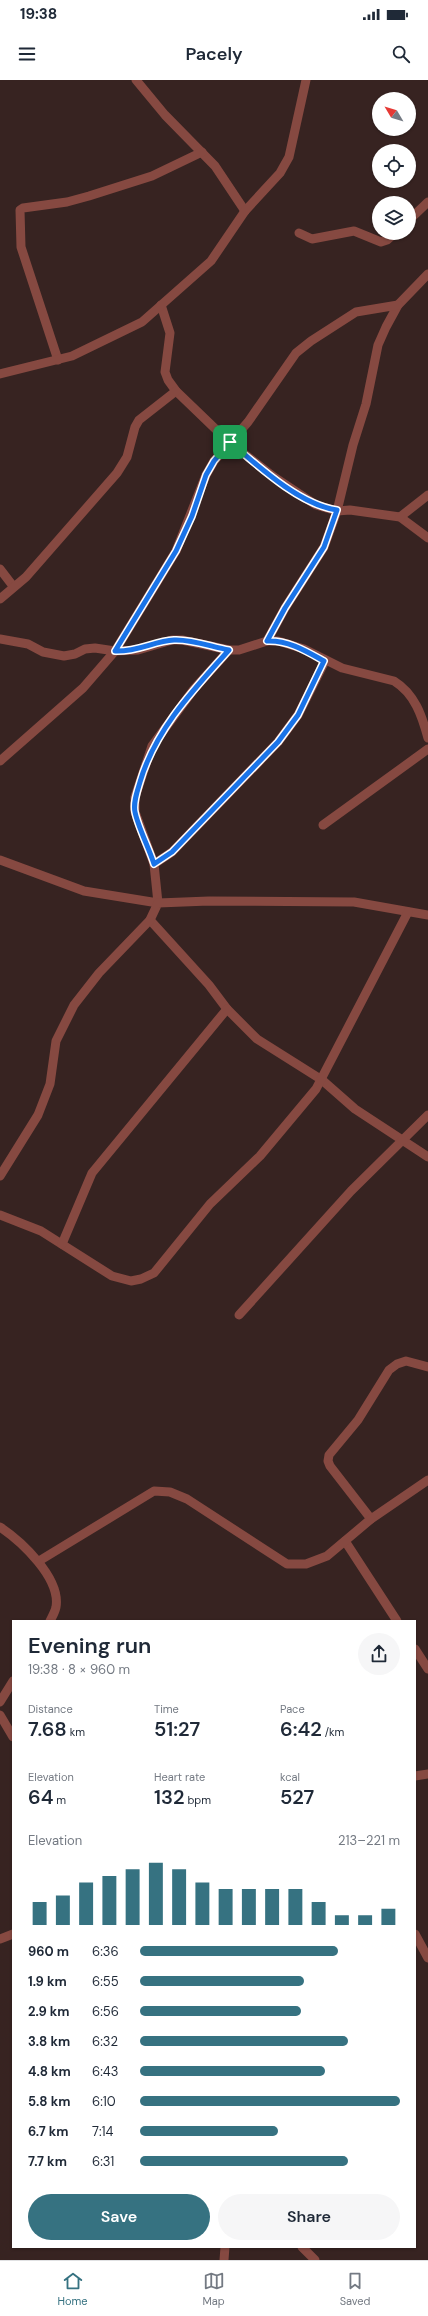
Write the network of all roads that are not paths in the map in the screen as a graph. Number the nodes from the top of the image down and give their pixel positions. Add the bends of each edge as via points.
1 (136, 80) edge
2 (306, 80) edge
3 (202, 152) junction
4 (428, 202) edge
5 (245, 211) junction
6 (416, 213) edge
7 (299, 233) dead end
8 (372, 238) edge
9 (376, 240) edge
10 (388, 240) edge
11 (427, 278) edge
12 (161, 305) junction
13 (398, 305) junction
14 (58, 360) junction
15 (0, 374) edge
16 (176, 391) junction
17 (230, 442) junction
18 (428, 495) edge
19 (337, 510) junction
20 (400, 517) junction
21 (428, 538) edge
22 (0, 569) edge
23 (13, 586) junction
24 (0, 599) edge
25 (0, 639) edge
26 (267, 641) junction
27 (229, 650) junction
28 (115, 651) junction
29 (324, 661) junction
30 (425, 710) edge
31 (428, 738) edge
32 (428, 749) edge
33 (0, 761) edge
34 (324, 825) dead end
35 (0, 860) edge
36 (154, 864) junction
37 (158, 904) junction
38 (408, 912) junction
39 (428, 915) edge
40 (150, 920) junction
41 (227, 1009) junction
42 (322, 1080) junction
43 (428, 1115) edge
44 (403, 1141) junction
45 (428, 1157) edge
46 (0, 1176) edge
47 (0, 1215) edge
48 (62, 1244) junction
49 (239, 1315) dead end
50 (428, 1368) edge
51 (428, 1480) edge
52 (371, 1519) junction
53 (0, 1527) edge
54 (345, 1541) junction
55 (39, 1561) junction
56 (50, 1620) edge
57 (396, 1620) edge
58 (416, 1651) edge
59 (428, 1669) edge
60 (12, 1683) edge
61 (0, 1702) edge
62 (0, 1715) edge
63 (12, 1735) edge
64 (428, 1774) edge
65 (416, 1776) edge
66 (12, 1934) edge
67 (416, 1936) edge
68 (0, 1939) edge
69 (428, 1958) edge
70 (225, 2248) edge
71 (303, 2248) edge
72 (224, 2260) edge
73 (315, 2260) edge

1 - 3 street via 165,115
2 - 5 street via 288,157 280,173
3 - 5 street
3 - 14 street via 152,176 67,202 20,210 21,247
4 - 6 street
5 - 12 street via 211,261
7 - 8 street via 312,239 354,231
9 - 10 street
11 - 13 street
12 - 14 street via 142,322 103,343
12 - 16 street via 170,333 165,372
13 - 17 street via 356,312 296,353 269,394
13 - 19 street via 378,345 366,404
14 - 15 street
16 - 17 street
16 - 23 street via 139,420 128,457 117,473 26,577
17 - 19 street via 298,494 316,505
17 - 28 street via 206,475 192,516 176,551
18 - 20 street
19 - 20 street
19 - 26 street via 324,547
20 - 21 street
22 - 23 street
23 - 24 street
25 - 28 street via 28,644 43,652 64,656 95,648
26 - 27 street via 251,647
26 - 29 street via 290,644
27 - 28 street via 172,640 138,650
27 - 36 street via 172,718 152,746 144,766 135,797 135,812
28 - 33 street via 83,688
29 - 30 street via 394,681
29 - 36 street via 298,715 278,742 172,852
30 - 31 street
32 - 34 street
35 - 37 street via 84,891
36 - 37 street
37 - 38 street via 209,901 354,902
37 - 40 street
38 - 39 street
38 - 42 street
40 - 41 street via 209,985
40 - 46 street via 99,973 74,1005 56,1041 50,1084 38,1115
41 - 42 street via 257,1039
41 - 48 street via 92,1173
42 - 44 street via 355,1109
42 - 48 street via 260,1156 210,1204 154,1273 130,1281 112,1276
43 - 44 street
44 - 45 street
44 - 49 street via 346,1196
47 - 48 street via 41,1231
50 - 52 street via 406,1361 389,1370 358,1420 329,1455 330,1466
51 - 52 street
52 - 54 street
53 - 55 street via 18,1539
54 - 55 street via 327,1556 306,1564 287,1564 187,1499 170,1492 154,1491
54 - 57 street
55 - 56 street via 55,1592 56,1607
58 - 59 street
60 - 61 street
62 - 63 street
64 - 65 street
66 - 68 street
67 - 69 street
70 - 72 street
71 - 73 street

